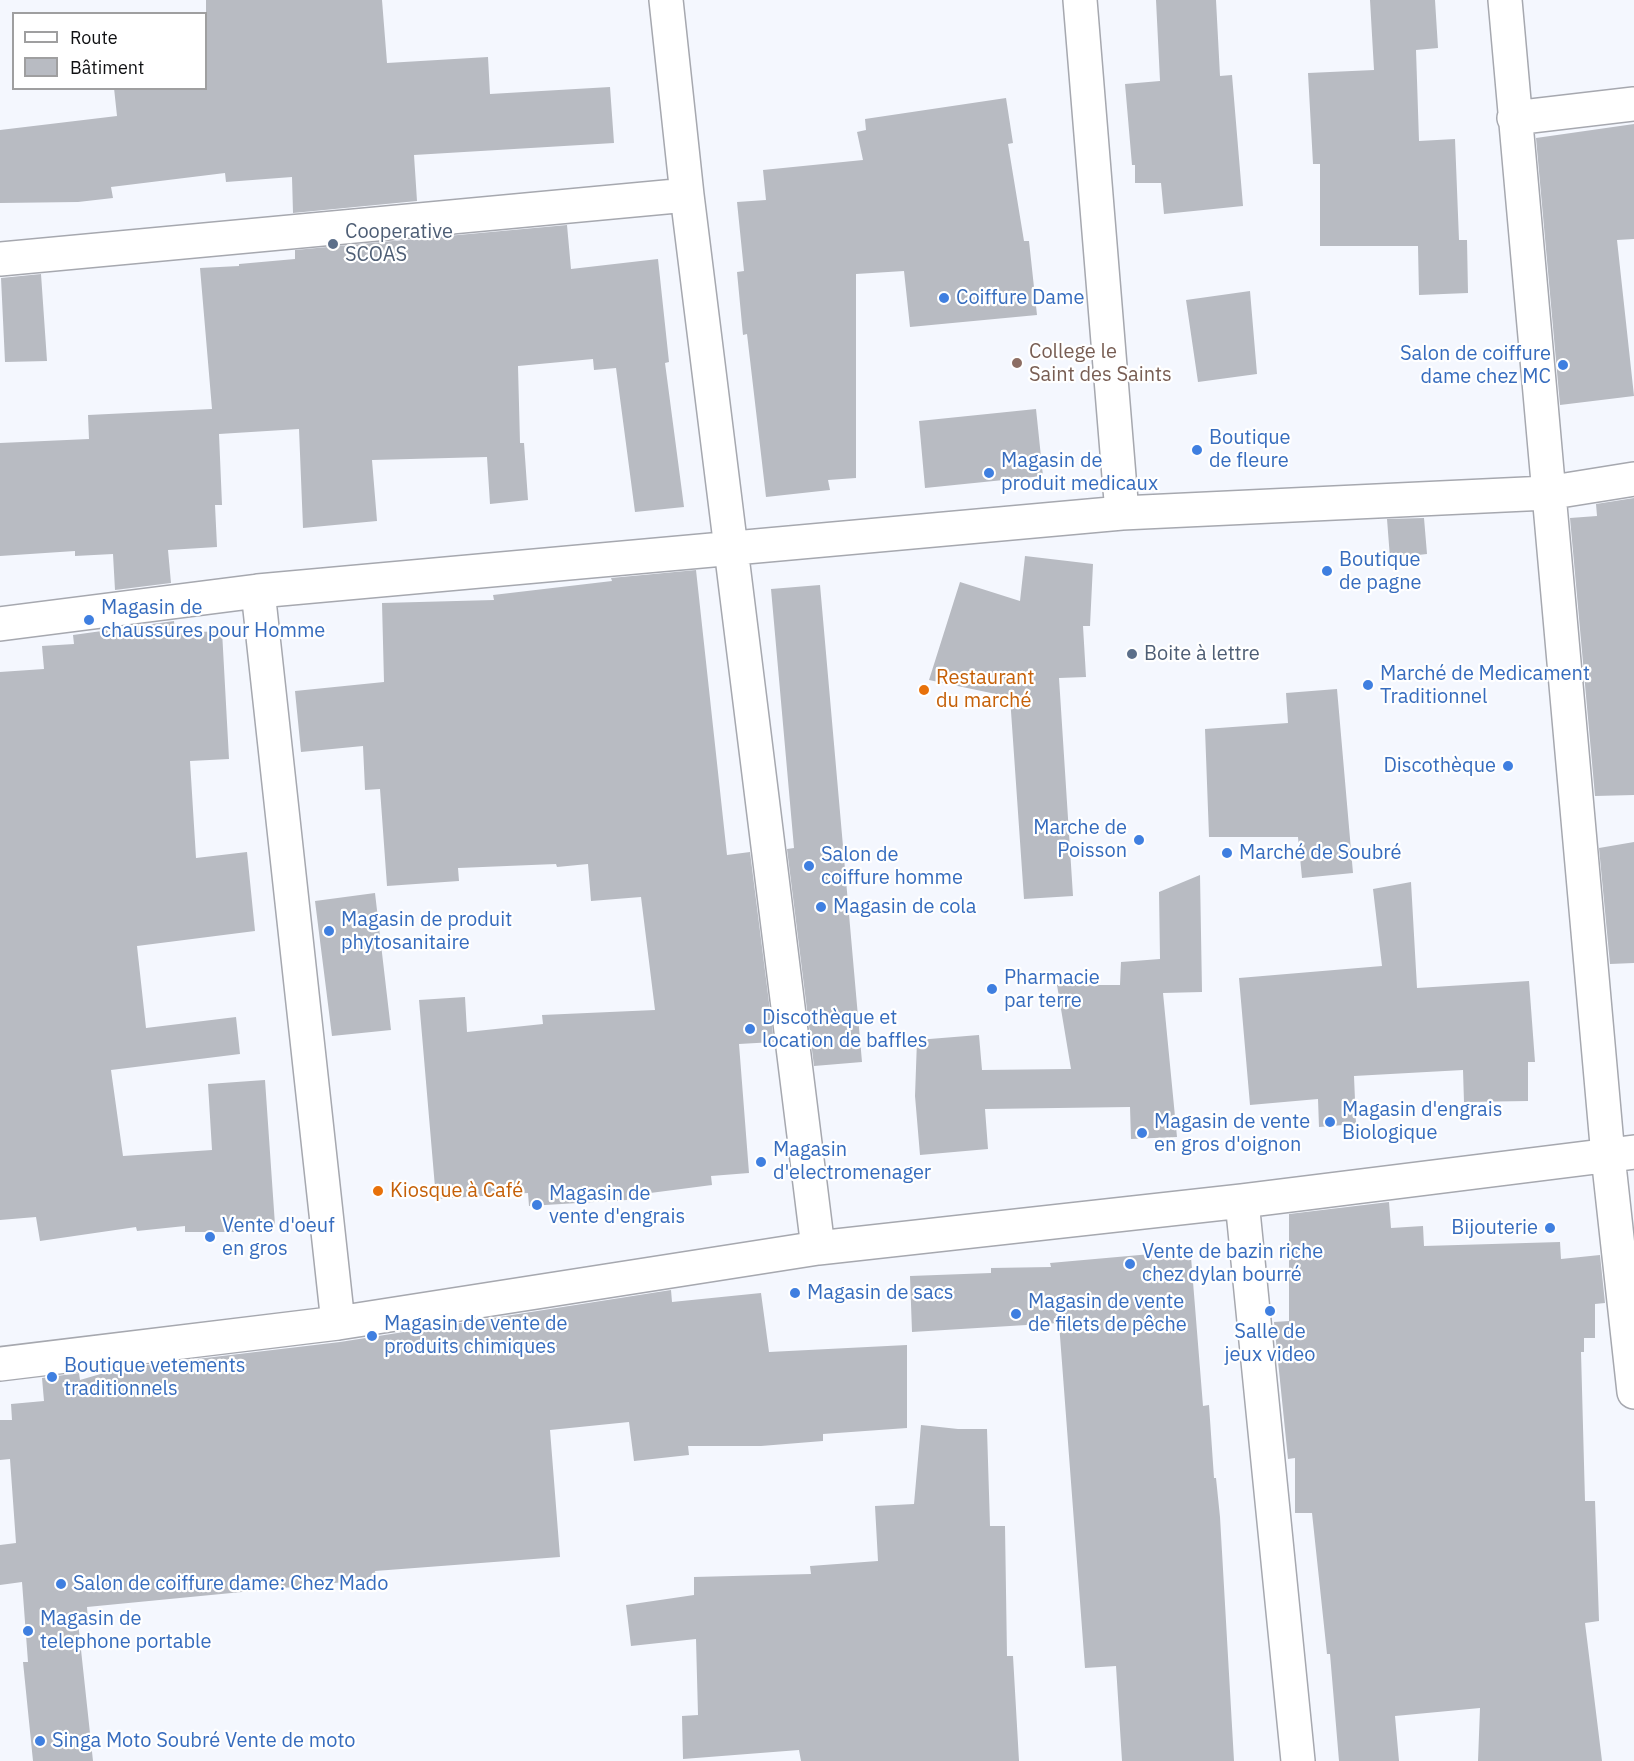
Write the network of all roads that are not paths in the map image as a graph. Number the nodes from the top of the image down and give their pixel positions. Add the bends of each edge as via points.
1 (666, 0) edge
2 (1080, 0) edge
3 (1504, 0) edge
4 (1634, 104) edge
5 (1514, 118) junction
6 (687, 195) junction
7 (0, 259) edge
8 (1634, 479) edge
9 (1547, 493) junction
10 (1122, 513) junction
11 (731, 549) junction
12 (258, 591) junction
13 (0, 624) edge
14 (1621, 1154) edge
15 (1242, 1201) junction
16 (818, 1248) junction
17 (338, 1323) junction
18 (0, 1364) edge
19 (1634, 1392) edge
20 (1298, 1761) edge

1 - 6 street
2 - 10 street
3 - 5 street
4 - 5 street
5 - 9 street
6 - 7 street
6 - 11 street
8 - 9 street
9 - 10 street
9 - 14 street
10 - 11 street
11 - 12 street
11 - 16 street
12 - 13 street
12 - 17 street
14 - 15 street
14 - 19 street
15 - 16 street
15 - 20 street
16 - 17 street
17 - 18 street

